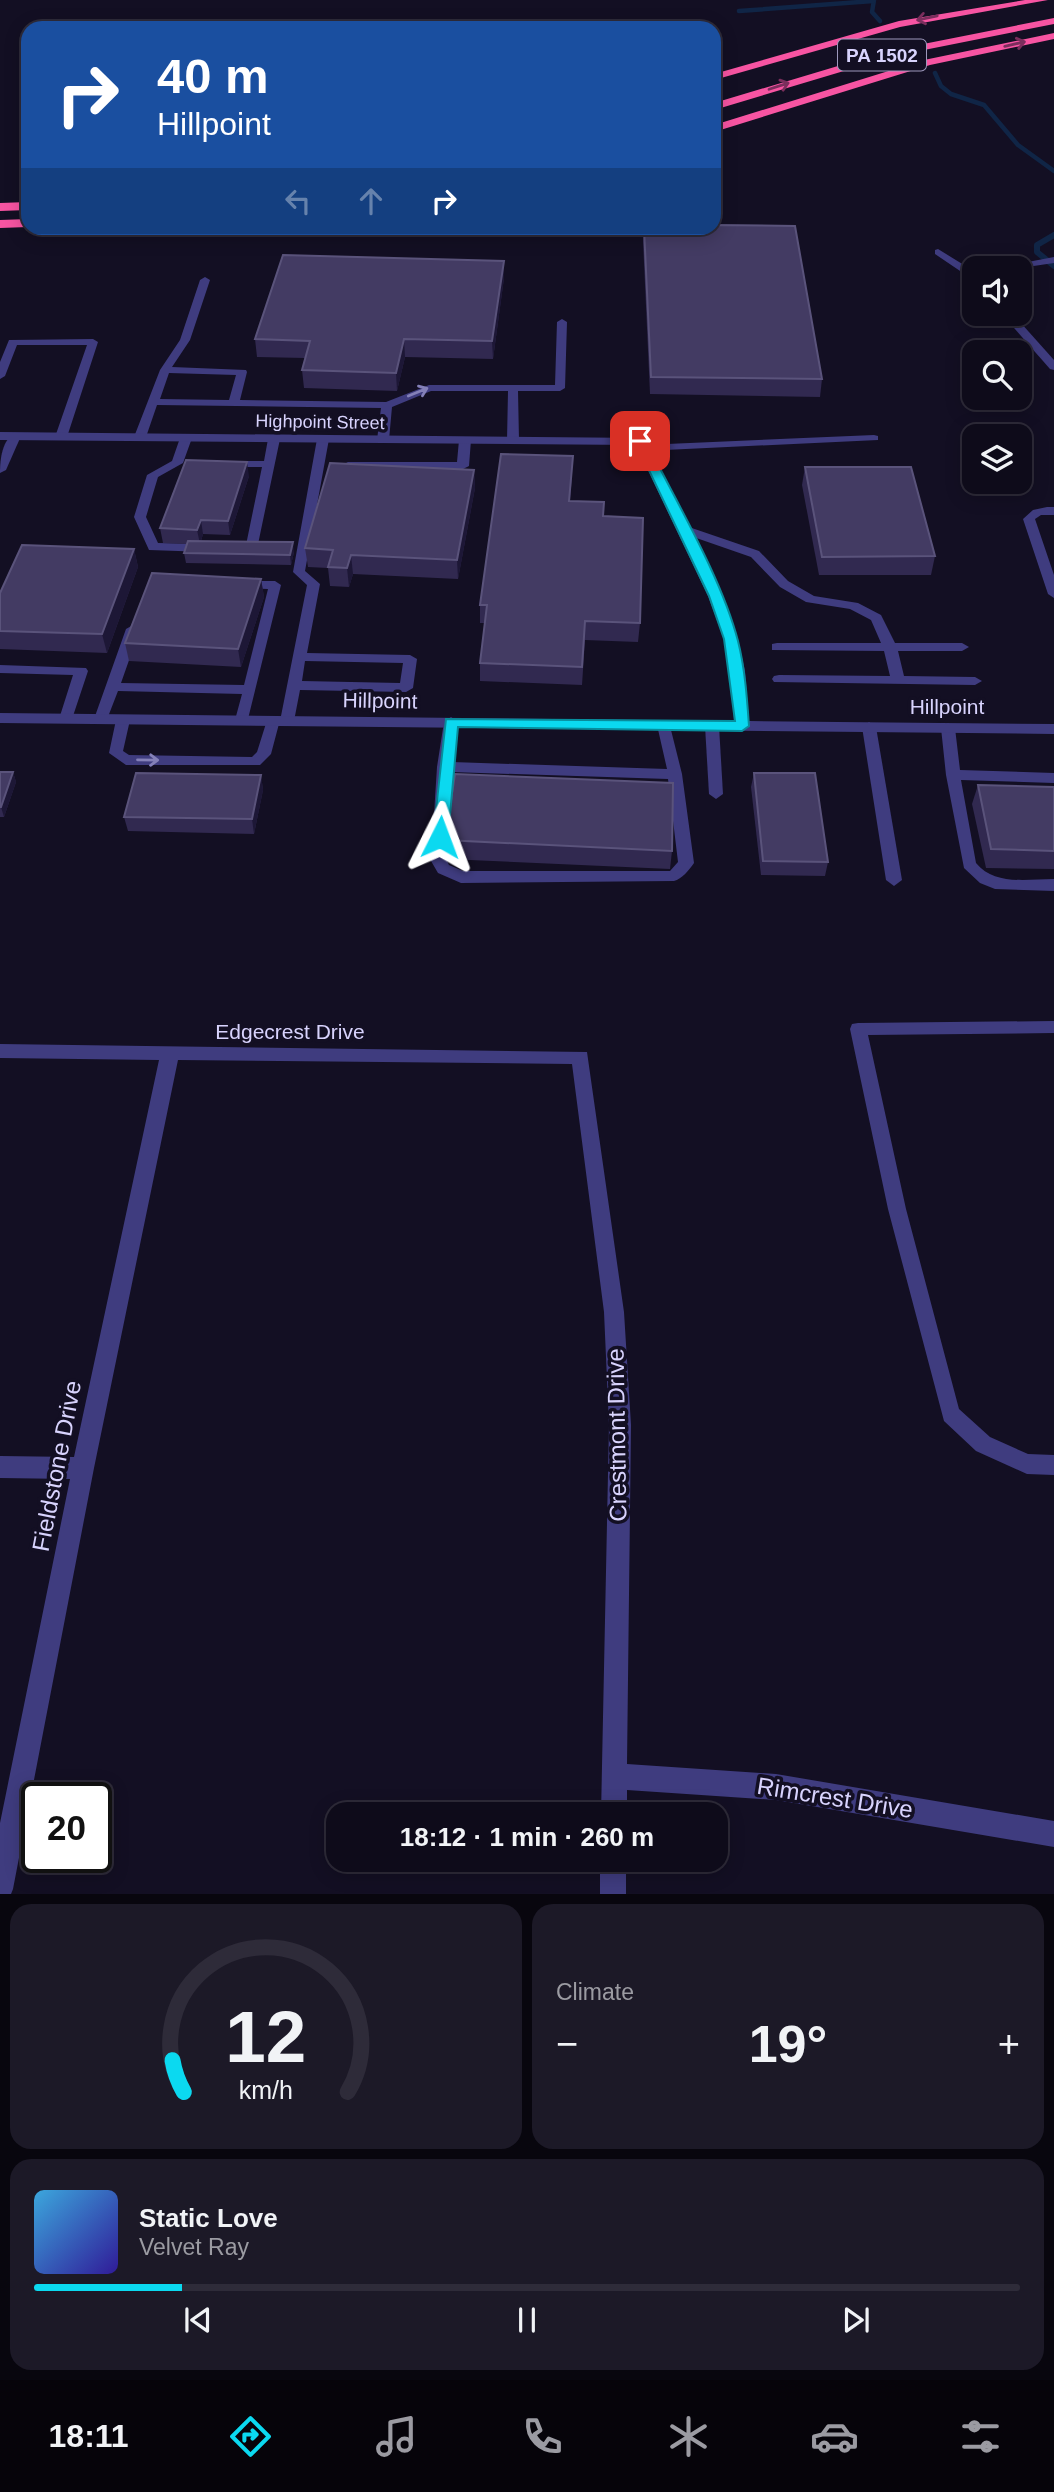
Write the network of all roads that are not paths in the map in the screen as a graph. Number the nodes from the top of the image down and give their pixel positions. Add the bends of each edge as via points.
1 (1043, 0) edge
2 (1054, 12) edge
3 (1054, 21) edge
4 (1054, 36) edge
5 (826, 60) dead end
6 (814, 63) dead end
7 (721, 75) edge
8 (721, 93) edge
9 (721, 105) edge
10 (721, 127) edge
11 (21, 206) edge
12 (0, 207) edge
13 (21, 223) edge
14 (0, 224) edge
15 (938, 252) dead end
16 (1054, 260) edge
17 (1032, 263) edge
18 (962, 267) edge
19 (205, 280) dead end
20 (562, 322) dead end
21 (1018, 326) edge
22 (1054, 367) edge
23 (165, 370) junction
24 (0, 376) edge
25 (513, 388) junction
26 (153, 401) junction
27 (234, 403) junction
28 (387, 405) junction
29 (0, 436) edge
30 (15, 436) junction
31 (61, 437) junction
32 (141, 437) junction
33 (186, 438) junction
34 (874, 438) dead end
35 (274, 439) junction
36 (323, 439) junction
37 (383, 440) junction
38 (465, 440) junction
39 (513, 440) junction
40 (642, 445) junction
41 (216, 463) edge
42 (269, 464) junction
43 (318, 464) junction
44 (0, 470) edge
45 (1054, 512) edge
46 (683, 529) junction
47 (225, 584) edge
48 (1054, 594) edge
49 (139, 609) edge
50 (777, 647) dead end
51 (962, 647) dead end
52 (890, 648) junction
53 (299, 657) junction
54 (0, 669) edge
55 (779, 679) dead end
56 (898, 680) junction
57 (975, 681) dead end
58 (294, 685) junction
59 (113, 687) junction
60 (250, 690) junction
61 (0, 718) edge
62 (66, 719) junction
63 (101, 719) junction
64 (123, 720) junction
65 (242, 720) junction
66 (280, 720) junction
67 (451, 722) junction
68 (664, 725) junction
69 (712, 726) junction
70 (742, 726) junction
71 (869, 727) junction
72 (948, 728) junction
73 (1054, 729) edge
74 (444, 767) junction
75 (675, 774) junction
76 (953, 775) junction
77 (1054, 778) edge
78 (716, 794) dead end
79 (894, 880) dead end
80 (1054, 885) edge
81 (1054, 1027) edge
82 (0, 1051) edge
83 (170, 1053) junction
84 (580, 1057) joint
85 (1054, 1465) edge
86 (0, 1466) edge
87 (83, 1468) junction
88 (614, 1776) junction
89 (614, 1802) edge
90 (1054, 1834) edge
91 (613, 1872) edge
92 (0, 1889) edge
93 (613, 1894) edge

1 -> 7 highway via 899,24
2 - 5 highway, PA 1502 via 933,32
9 -> 3 highway, PA 1502 via 892,52
10 -> 4 highway via 928,62
6 - 8 highway, PA 1502
11 - 12 highway
13 - 14 highway
15 - 18 lane
16 - 17 lane
19 - 23 lane via 185,340
20 - 25 lane via 560,388
21 - 22 lane
23 - 26 lane
23 - 27 lane via 242,372
24 - 31 lane via 13,342 93,342
28 -> 25 lane via 429,388
25 - 39 lane
26 - 27 lane
26 - 32 lane
27 - 28 lane
28 - 37 lane
29 - 30 street, Highpoint Street
30 - 31 street, Highpoint Street
30 - 44 lane
31 - 32 street, Highpoint Street
32 - 33 street, Highpoint Street
33 - 35 street, Highpoint Street
33 - 42 lane via 183,463 153,475 140,517 153,547 251,549
34 - 40 lane
35 - 36 street, Highpoint Street
35 - 42 lane
36 - 37 street, Highpoint Street
36 - 43 lane
37 - 38 street, Highpoint Street
38 - 39 street, Highpoint Street
38 - 43 lane via 463,466
39 - 40 street, Highpoint Street
40 - 46 street
41 - 42 lane
43 - 53 lane via 299,572 313,584
45 - 48 lane via 1042,511 1029,519
46 - 52 lane via 755,554 784,584 811,599 853,607 876,618
46 - 70 street via 731,639
47 - 60 lane via 275,585
49 - 59 lane
50 - 52 lane
51 - 52 lane
52 - 56 lane
53 - 58 lane
53 - 58 lane via 410,659 406,688
54 - 62 lane via 81,671
55 - 56 lane
56 - 57 lane
58 - 66 lane
59 - 60 lane
59 - 63 lane
60 - 65 lane
61 - 62 street, Hillpoint
62 - 63 street, Hillpoint
63 - 64 street, Hillpoint
64 - 65 street, Hillpoint
64 -> 66 lane via 116,753 126,760 254,762 264,754
65 - 66 street, Hillpoint
66 - 67 street, Hillpoint
67 - 68 street, Hillpoint
67 - 74 lane
68 - 69 street, Hillpoint
68 - 75 lane
69 - 70 street, Hillpoint
69 - 78 lane
70 - 71 street, Hillpoint
71 - 72 street, Hillpoint
71 - 79 lane
72 - 73 street, Hillpoint
72 - 76 lane
74 - 75 lane
74 - 75 lane via 439,861 443,869 461,877 674,876 686,863
76 - 77 lane
76 - 80 lane via 974,873 1000,884
81 - 85 lane via 858,1029 897,1209 951,1414 983,1444 1027,1464
82 - 83 street, Edgecrest Drive
83 - 84 street, Edgecrest Drive
83 - 87 street, Fieldstone Drive
84 - 88 street, Crestmont Drive via 614,1312 620,1425
86 - 87 street
87 - 92 street, Fieldstone Drive
88 - 89 street, Crestmont Drive
88 - 90 street, Rimcrest Drive via 776,1787
91 - 93 street

